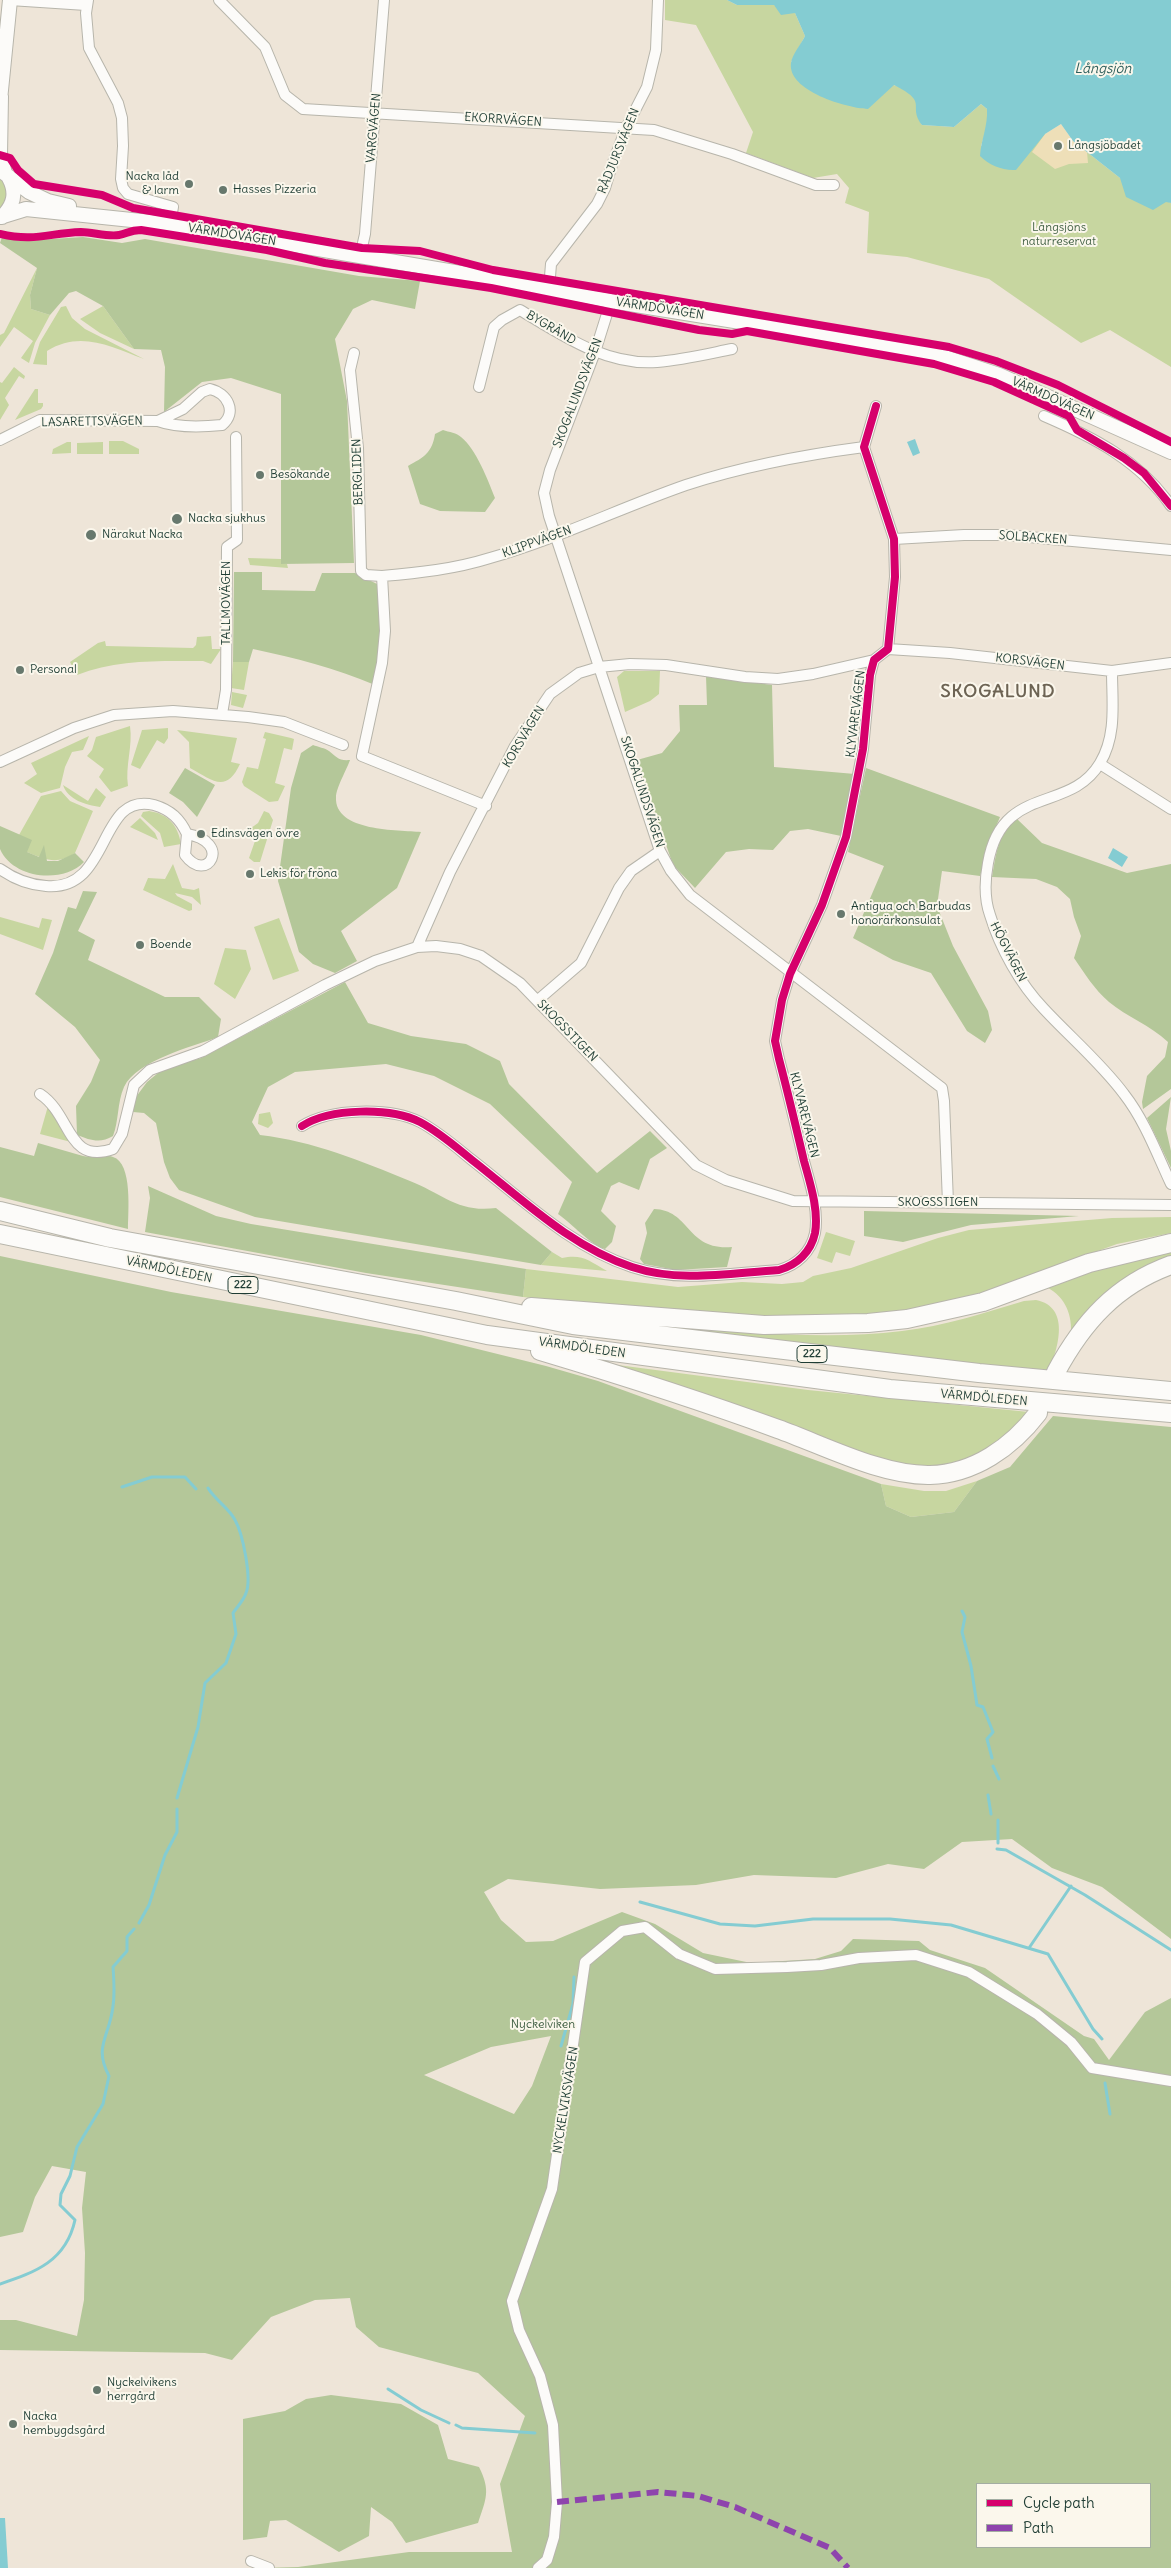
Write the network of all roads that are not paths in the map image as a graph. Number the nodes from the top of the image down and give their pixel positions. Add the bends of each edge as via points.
1 (10, 0) edge
2 (219, 0) edge
3 (384, 0) edge
4 (658, 0) edge
5 (87, 2) edge
6 (0, 97) edge
7 (376, 114) junction
8 (626, 128) junction
9 (5, 174) edge
10 (834, 185) dead end
11 (1, 217) edge
12 (134, 219) junction
13 (170, 224) junction
14 (360, 256) junction
15 (549, 289) junction
16 (611, 301) junction
17 (732, 349) dead end
18 (595, 352) junction
19 (354, 353) dead end
20 (480, 388) dead end
21 (876, 406) dead end
22 (1044, 416) dead end
23 (158, 421) junction
24 (236, 437) dead end
25 (0, 440) edge
26 (864, 447) junction
27 (1171, 452) edge
28 (1171, 506) edge
29 (556, 536) junction
30 (894, 539) junction
31 (1171, 550) edge
32 (382, 576) junction
33 (888, 648) junction
34 (874, 660) junction
35 (1171, 663) edge
36 (599, 666) junction
37 (1112, 671) junction
38 (222, 714) junction
39 (343, 745) dead end
40 (0, 762) edge
41 (1100, 764) junction
42 (486, 806) junction
43 (1171, 809) edge
44 (188, 834) dead end
45 (660, 851) junction
46 (0, 869) edge
47 (417, 947) junction
48 (790, 974) junction
49 (538, 1000) junction
50 (40, 1094) dead end
51 (302, 1126) dead end
52 (1171, 1184) edge
53 (813, 1201) junction
54 (948, 1203) junction
55 (1171, 1206) edge
56 (0, 1211) edge
57 (0, 1234) edge
58 (1171, 1243) edge
59 (1171, 1265) edge
60 (456, 1301) junction
61 (487, 1335) junction
62 (1056, 1372) dead end
63 (1171, 1391) edge
64 (1038, 1413) dead end
65 (1171, 1413) edge
66 (1171, 2081) edge
67 (251, 2562) dead end
68 (269, 2568) edge
69 (538, 2568) edge

1 - 5 street
1 - 6 main road
2 - 7 street, EKORRVÄGEN via 265,47 285,95 303,108
3 - 7 street, VARGVÄGEN
4 - 8 street, RÅDJURSVÄGEN via 652,70
5 - 13 street via 89,48 118,103 122,118 123,188 128,194 173,207
6 - 9 main road via 0,155
7 - 8 street, EKORRVÄGEN
7 - 14 street, VARGVÄGEN via 365,234
8 - 10 street, EKORRVÄGEN via 654,130 680,137 816,185
8 - 15 street, RÅDJURSVÄGEN via 606,188 551,264
9 - 11 main road, VÄRMDÖVÄGEN via 12,184 14,198
9 - 12 main road, VÄRMDÖVÄGEN via 48,201
11 - 12 main road, VÄRMDÖVÄGEN via 26,209
12 - 13 main road, VÄRMDÖVÄGEN
13 - 14 main road, VÄRMDÖVÄGEN
14 - 15 main road, VÄRMDÖVÄGEN
15 - 16 main road, VÄRMDÖVÄGEN
16 - 18 street, SKOGALUNDSVÄGEN
16 - 27 main road, VÄRMDÖVÄGEN via 932,353 999,374
17 - 18 street, BYGRÄND via 655,362 627,360
18 - 20 street, BYGRÄND via 520,310 494,327
18 - 29 street, SKOGALUNDSVÄGEN via 558,446 544,493
19 - 32 street, BERGLIDEN via 350,370 358,448 361,571
21 - 26 street
22 - 28 street via 1077,430 1124,458 1151,479
23 - 23 street, LASARETTSVÄGEN via 202,427 222,425 228,418 230,407 226,397 210,389 183,409
23 - 25 street, LASARETTSVÄGEN via 40,420
24 - 38 street, TALLMOVÄGEN via 237,540 227,547 226,690
26 - 29 street, KLIPPVÄGEN via 764,462 732,471 654,497
26 - 30 street
29 - 32 street, KLIPPVÄGEN via 490,559
29 - 36 street, SKOGALUNDSVÄGEN
30 - 31 street, SOLBACKEN via 1007,535
30 - 33 street
32 - 42 street via 385,631 382,663 362,756
33 - 34 street, KLYVAREVÄGEN
33 - 37 street, KORSVÄGEN
34 - 36 street, KORSVÄGEN via 778,679 744,678 666,665
34 - 48 street, KLYVAREVÄGEN via 864,749 846,837 813,929
35 - 37 street, KORSVÄGEN
36 - 42 street, KORSVÄGEN via 579,673 550,694 515,746
36 - 45 street, SKOGALUNDSVÄGEN
37 - 41 street, HÖGVÄGEN via 1113,722
38 - 39 street via 284,722
38 - 40 street via 173,711 114,715 74,728
41 - 43 street
41 - 52 street, HÖGVÄGEN via 1075,786 1012,814 1001,826 992,847 986,878 989,914 1010,960 1032,995 1125,1095 1143,1122
42 - 47 street, KORSVÄGEN via 450,872
44 - 46 street via 174,815 158,806 137,804 120,813 88,870 70,883 60,887 38,885 14,878
45 - 48 street, SKOGALUNDSVÄGEN via 690,895
45 - 49 street via 632,871 619,888 581,963
47 - 49 street, SKOGSSTIGEN via 460,949 481,956 499,966
47 - 50 street, SKOGSSTIGEN via 325,985 203,1051 150,1070 134,1085 118,1144 113,1149 87,1152 78,1146 56,1108
48 - 53 street, KLYVAREVÄGEN via 776,1023 775,1041
48 - 54 street, SKOGALUNDSVÄGEN via 942,1088
49 - 53 street, SKOGSSTIGEN via 696,1166 770,1195 793,1201
51 - 53 street, KLYVAREVÄGEN via 314,1118 351,1112 383,1112 419,1121 580,1243 632,1267 672,1275 790,1267 805,1254 813,1239 816,1227
53 - 54 street, SKOGSSTIGEN
54 - 55 street, SKOGSSTIGEN
56 - 60 highway, VÄRMDÖLEDEN / 222 via 110,1238
57 - 61 highway, VÄRMDÖLEDEN / 222
58 - 60 highway via 1089,1263 983,1302 907,1319 868,1323 764,1325
59 - 62 highway via 1126,1287 1097,1311 1076,1337
60 - 63 highway, VÄRMDÖLEDEN / 222 via 573,1325 979,1373
61 - 64 highway via 640,1381 866,1462 912,1474 949,1473 978,1463 1014,1440
61 - 65 highway, VÄRMDÖLEDEN / 222 via 890,1390
66 - 69 street, NYCKELVIKSVÄGEN via 1092,2068 1071,2042 1036,2014 968,1972 916,1955 859,1958 788,1968 715,1969 679,1954 645,1927 622,1931 585,1962 552,2188 512,2301 519,2330 540,2376 553,2425 557,2502 554,2537 547,2560
67 - 68 street

